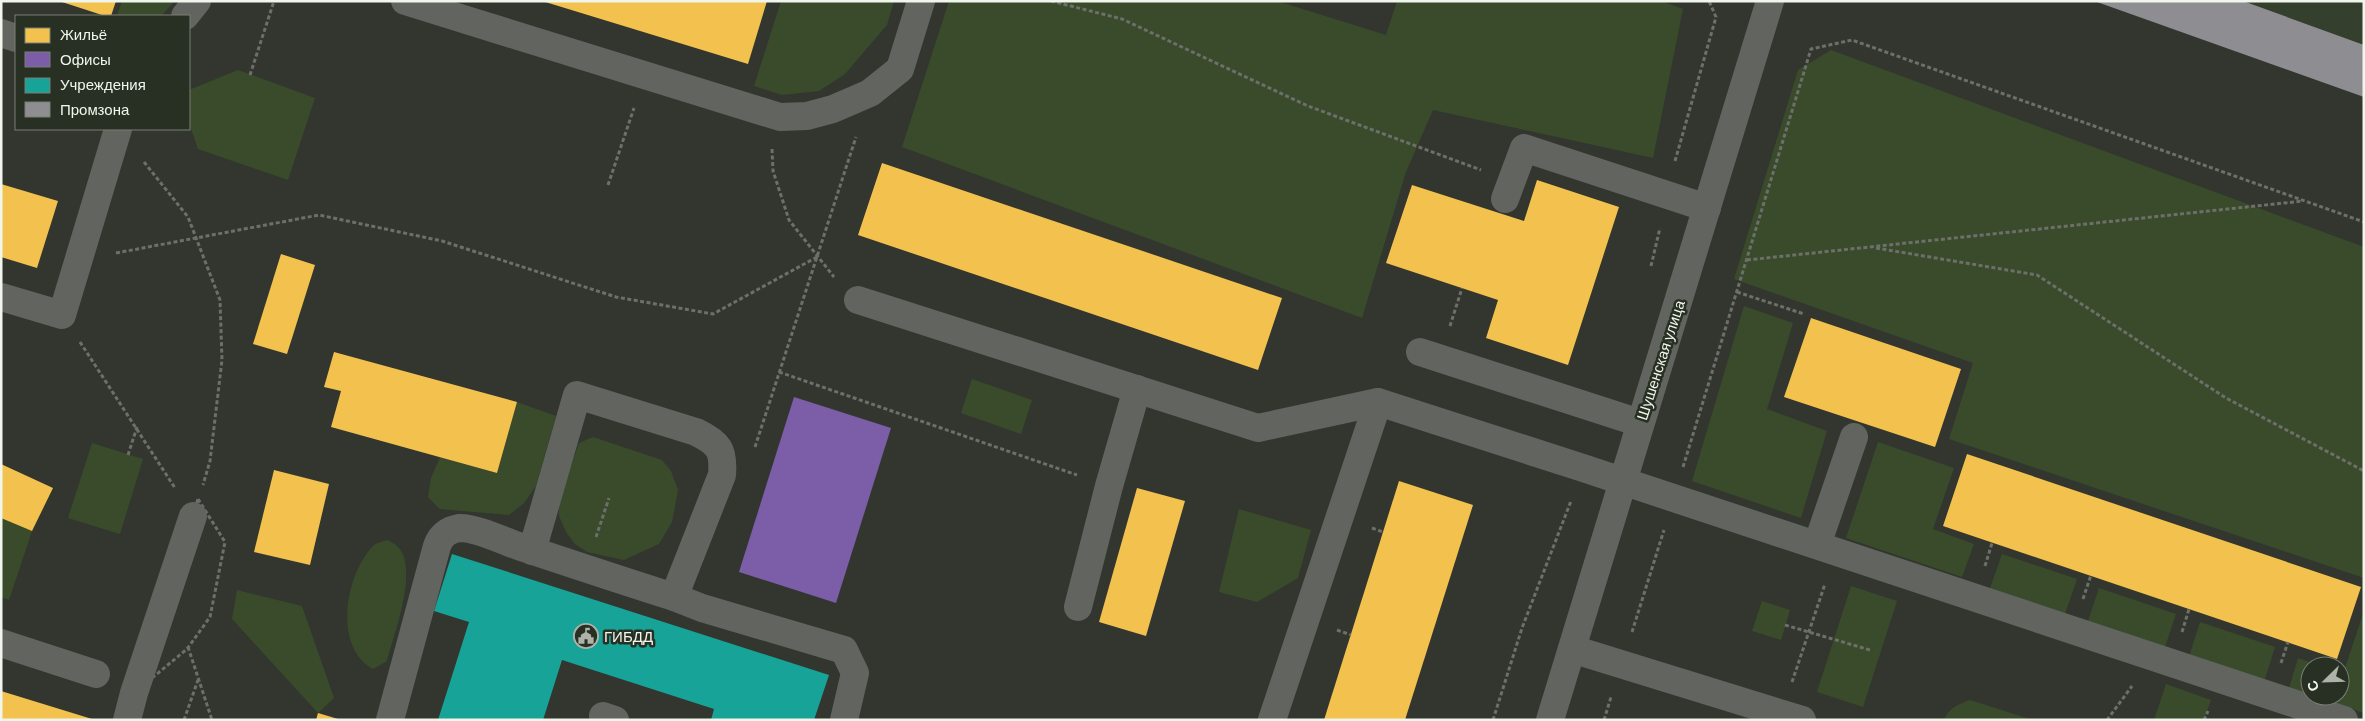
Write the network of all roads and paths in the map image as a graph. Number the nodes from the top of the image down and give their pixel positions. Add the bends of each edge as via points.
1 (197, 1) edge
2 (274, 1) edge
3 (405, 1) edge
4 (922, 1) edge
5 (1051, 1) edge
6 (1709, 1) edge
7 (1770, 1) edge
8 (185, 15) edge
9 (1, 33) edge
10 (15, 38) edge
11 (250, 75) dead end
12 (870, 93) junction
13 (636, 104) dead end
14 (116, 133) edge
15 (772, 147) dead end
16 (608, 185) dead end
17 (1508, 190) joint
18 (1667, 195) junction
19 (2306, 201) junction
20 (1707, 208) junction
21 (2364, 222) edge
22 (1871, 247) junction
23 (817, 257) junction
24 (78, 260) junction
25 (1747, 260) junction
26 (1649, 272) dead end
27 (1737, 292) junction
28 (1, 297) edge
29 (858, 300) joint
30 (1804, 314) dead end
31 (62, 315) junction
32 (1420, 352) dead end
33 (780, 372) junction
34 (1138, 389) junction
35 (774, 390) dead end
36 (1378, 402) junction
37 (1640, 424) junction
38 (136, 427) junction
39 (1854, 437) dead end
40 (128, 455) dead end
41 (1583, 468) junction
42 (2364, 471) edge
43 (1622, 481) junction
44 (1108, 486) junction
45 (177, 492) dead end
46 (1674, 498) junction
47 (190, 512) joint
48 (1827, 548) junction
49 (532, 551) junction
50 (674, 597) junction
51 (1078, 607) dead end
52 (1785, 625) dead end
53 (1808, 633) junction
54 (1630, 636) dead end
55 (1, 643) edge
56 (1572, 649) junction
57 (1870, 650) dead end
58 (2154, 657) junction
59 (96, 674) dead end
60 (198, 679) dead end
61 (1613, 692) dead end
62 (1792, 717) edge
63 (2339, 719) edge
64 (128, 720) edge
65 (184, 720) edge
66 (390, 720) edge
67 (844, 720) edge
68 (1272, 720) edge
69 (1493, 720) edge
70 (1550, 720) edge
71 (1604, 720) edge
72 (2107, 720) edge

1 - 8 street
2 - 11 path
3 - 12 street via 780,117 807,116
4 - 12 street via 900,69
5 - 17 path via 1122,19 1308,106
6 - 18 path via 1716,17
7 - 20 street, Шушенская улица
9 - 10 street
12 - 23 path
13 - 16 path
14 - 24 street
14 - 47 path via 149,166 188,217 220,300 222,360 210,461
15 - 23 path via 774,171 789,220
17 - 18 street via 1524,148
18 - 20 street
18 - 26 path
19 - 21 path
19 - 22 path
19 - 25 path via 1852,40 1812,49
20 - 37 street, Шушенская улица
22 - 25 path
22 - 42 path via 2036,275 2226,398
23 - 24 path via 713,314 616,297 442,241 319,215
23 - 29 path
23 - 33 path
24 - 31 street
25 - 27 path
27 - 30 path
27 - 46 path
28 - 31 street
29 - 34 street
31 - 38 path
32 - 37 street
33 - 35 path
33 - 44 path
34 - 36 street via 1258,428
34 - 44 street
36 - 41 street
36 - 68 street
37 - 43 street, Шушенская улица
38 - 40 path
38 - 45 path
39 - 48 street
41 - 43 street
41 - 69 path via 1522,628
43 - 46 street
43 - 56 street, Шушенская улица
44 - 51 street
46 - 48 street
46 - 54 path
47 - 64 street
48 - 53 path
48 - 58 street
49 - 50 street
49 - 50 street via 577,395 696,432 719,447 723,460 722,475
49 - 66 street via 460,528 440,538
50 - 67 street via 844,650 856,673
52 - 53 path
53 - 57 path
53 - 62 path
55 - 59 street
56 - 62 street
56 - 70 street, Шушенская улица
58 - 63 street
58 - 72 path
60 - 65 path
61 - 71 path

